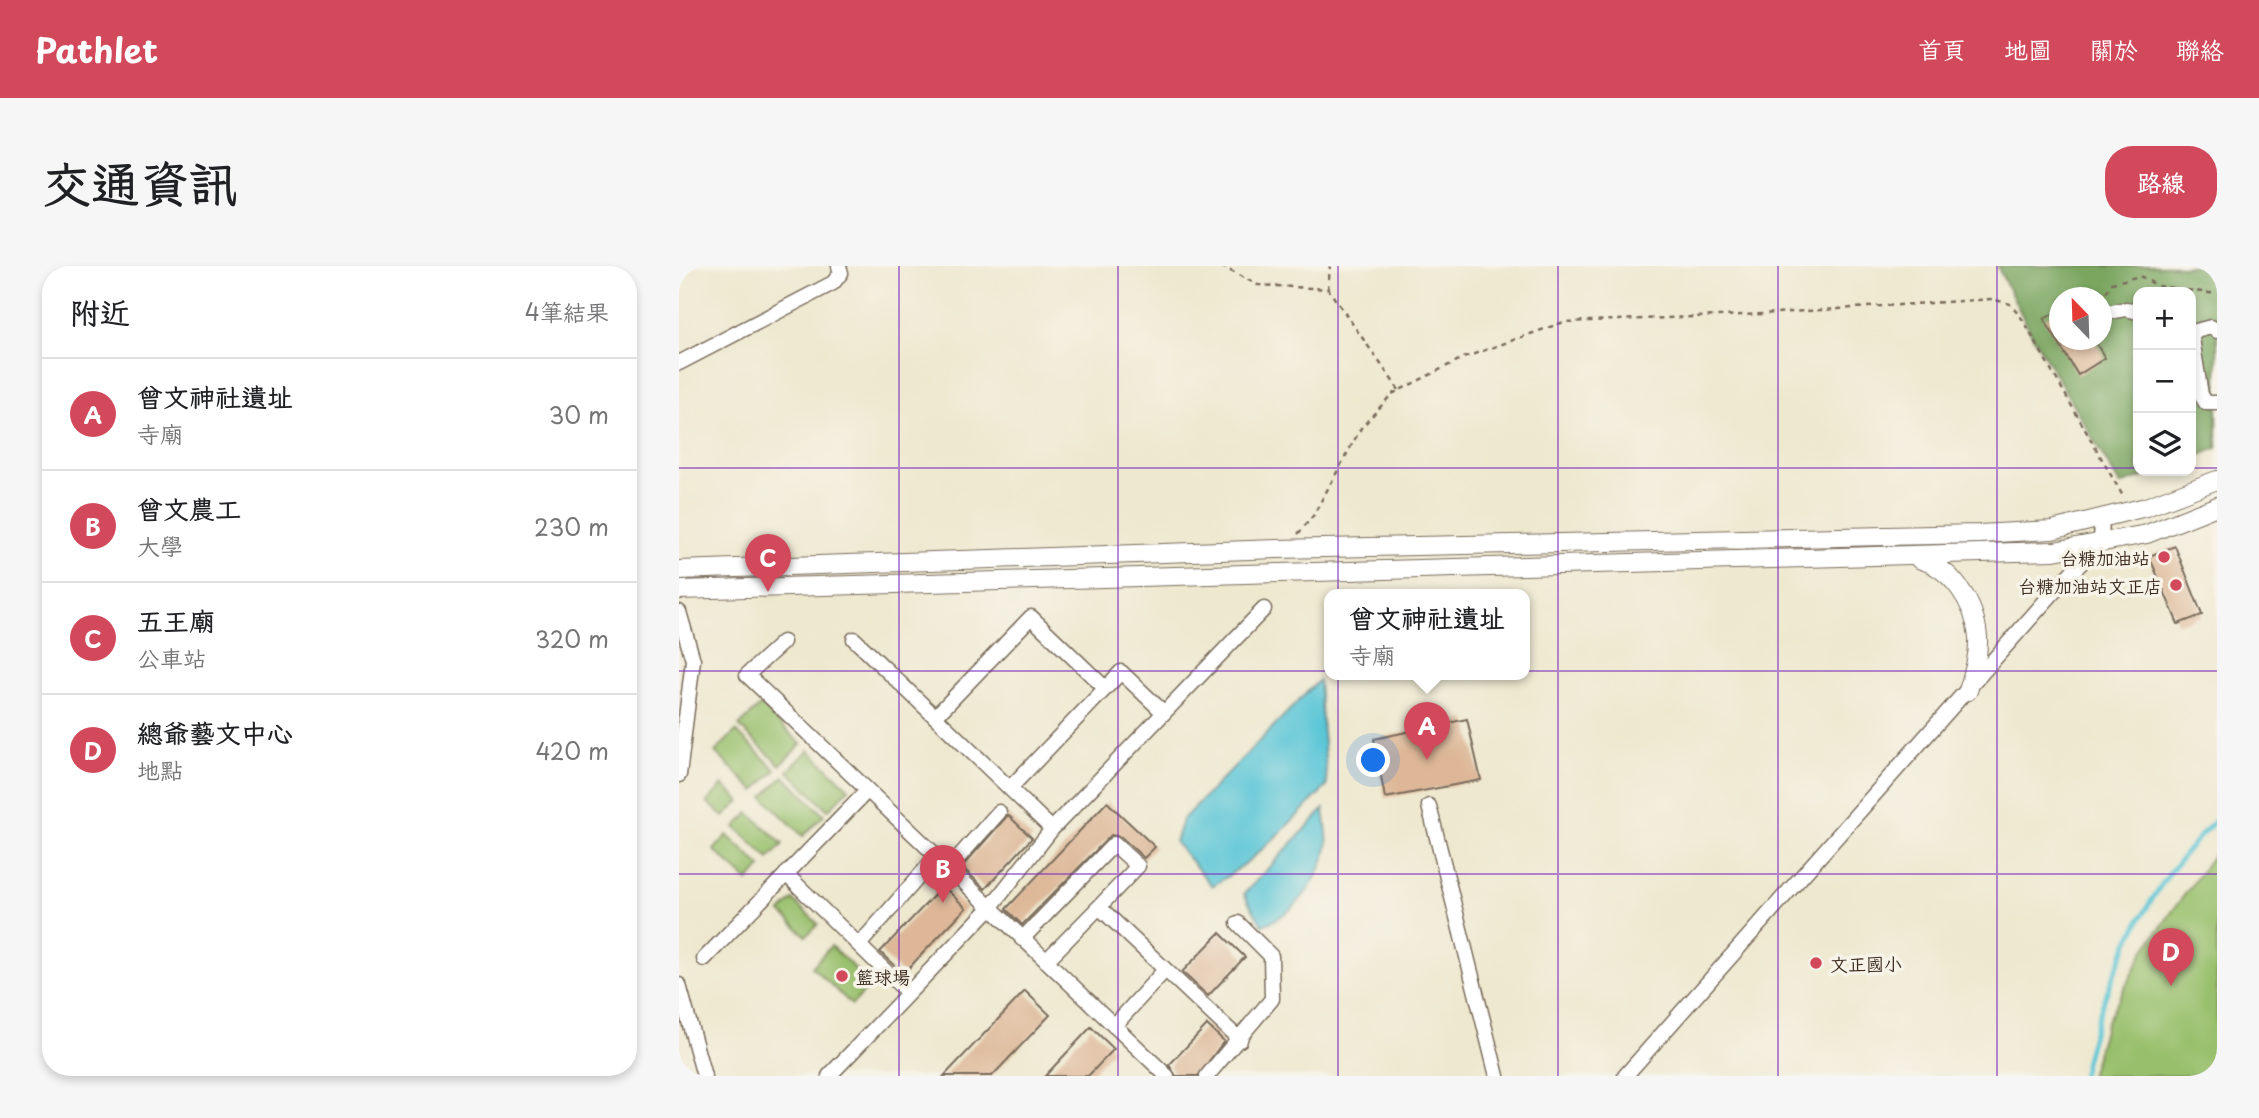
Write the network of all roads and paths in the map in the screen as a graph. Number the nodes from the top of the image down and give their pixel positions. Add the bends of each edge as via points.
1 (839, 266) edge
2 (1221, 266) edge
3 (1330, 266) edge
4 (2109, 287) edge
5 (1328, 289) junction
6 (2217, 294) edge
7 (2112, 309) edge
8 (2133, 311) edge
9 (2196, 331) edge
10 (2217, 331) edge
11 (679, 363) edge
12 (1399, 390) junction
13 (2196, 397) edge
14 (2217, 403) edge
15 (2217, 481) edge
16 (2217, 506) edge
17 (2128, 511) junction
18 (2102, 517) junction
19 (2101, 543) junction
20 (1277, 550) junction
21 (1909, 557) junction
22 (679, 570) edge
23 (679, 590) edge
24 (1264, 609) dead end
25 (679, 612) edge
26 (854, 639) dead end
27 (783, 642) dead end
28 (1105, 688) junction
29 (1968, 691) junction
30 (1164, 713) junction
31 (935, 717) junction
32 (679, 775) edge
33 (1010, 788) junction
34 (866, 792) junction
35 (1429, 806) dead end
36 (999, 812) dead end
37 (1052, 829) junction
38 (936, 857) junction
39 (949, 869) junction
40 (786, 874) junction
41 (1098, 907) junction
42 (990, 908) junction
43 (1238, 923) dead end
44 (1022, 939) junction
45 (859, 945) junction
46 (704, 959) dead end
47 (1046, 961) junction
48 (1165, 970) junction
49 (679, 985) edge
50 (908, 993) junction
51 (1114, 1026) junction
52 (1240, 1040) junction
53 (704, 1076) edge
54 (829, 1076) edge
55 (1167, 1076) edge
56 (1207, 1076) edge
57 (1497, 1076) edge
58 (1625, 1076) edge

1 - 11 street via 841,273 834,282
2 - 5 path via 1258,285
3 - 5 path
4 - 6 path via 2112,282 2140,276 2158,286
5 - 12 path
7 - 8 street
9 - 10 street via 2211,327
12 - 17 path via 1463,358 1564,322 1992,299 2010,304 2023,320 2123,494
12 - 20 path via 1361,428 1313,516
13 - 14 street
15 - 17 main road
16 - 19 main road via 2147,534
17 - 18 main road
18 - 19 street
18 - 20 main road via 2052,530 1979,534
19 - 21 main road via 2054,551
19 - 29 street
20 - 22 main road
21 - 23 main road
21 - 29 main road via 1944,570 1972,612 1977,649
24 - 30 street
25 - 32 street via 693,660
26 - 31 street
27 - 34 street via 747,675
28 - 30 street via 1121,672
28 - 31 street via 1031,617
28 - 33 street
29 - 58 street
30 - 37 street
31 - 33 street
33 - 37 street
34 - 38 street
34 - 40 street
35 - 57 street
36 - 39 street
37 - 42 street
38 - 39 street
38 - 45 street
39 - 42 street
40 - 45 street
40 - 46 street
41 - 44 street via 1138,866 1114,844
41 - 47 street
41 - 48 street
42 - 44 street
42 - 50 street
43 - 52 street via 1271,956 1272,999
44 - 47 street
45 - 50 street
47 - 51 street
48 - 51 street
48 - 52 street
49 - 53 street
50 - 54 street
51 - 55 street
52 - 56 street

